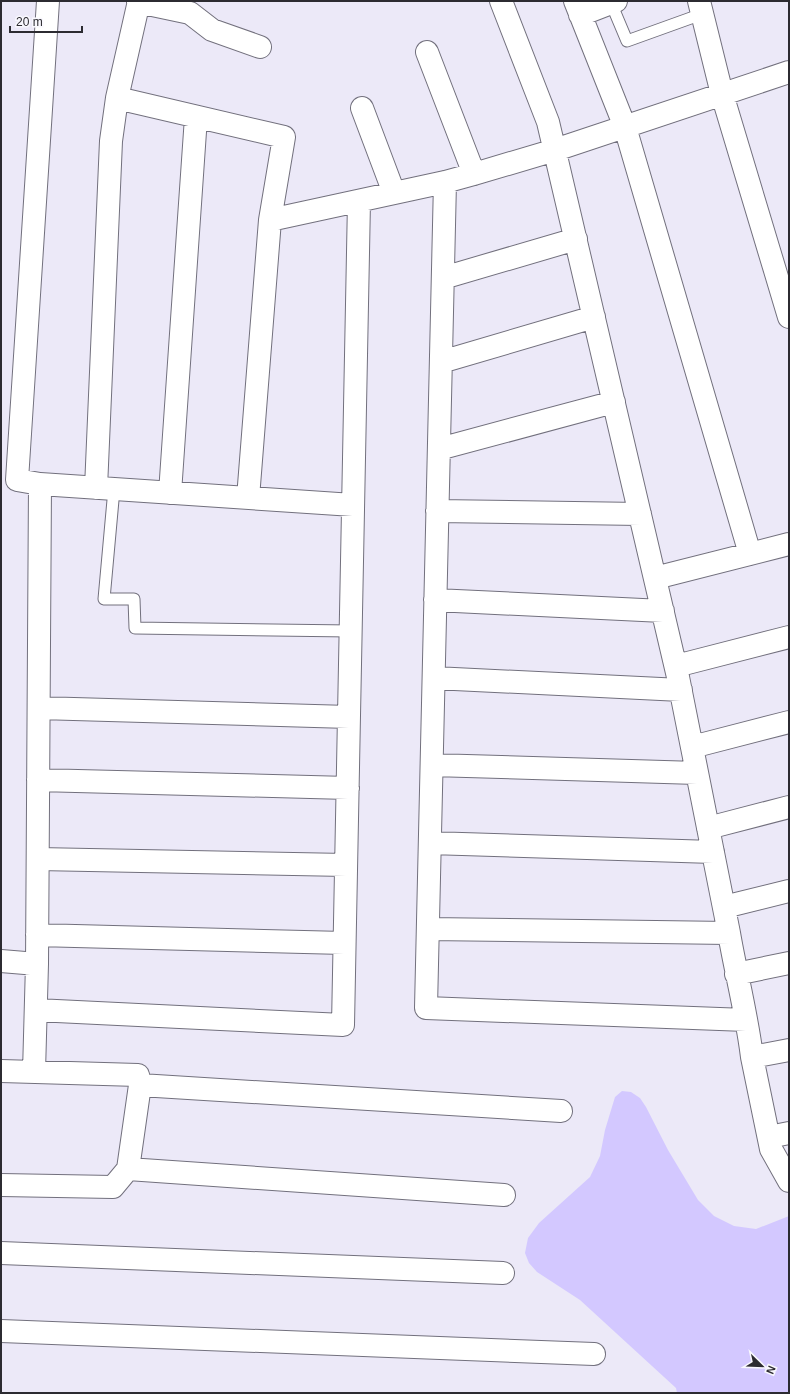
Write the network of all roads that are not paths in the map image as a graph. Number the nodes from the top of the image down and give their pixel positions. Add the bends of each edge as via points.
1 (48, 1) edge
2 (501, 1) edge
3 (139, 2) edge
4 (613, 2) edge
5 (578, 8) edge
6 (701, 8) edge
7 (260, 47) dead end
8 (427, 52) dead end
9 (789, 72) edge
10 (722, 94) junction
11 (117, 98) junction
12 (362, 108) dead end
13 (196, 117) junction
14 (624, 126) junction
15 (555, 150) junction
16 (474, 174) junction
17 (445, 182) junction
18 (394, 193) junction
19 (359, 201) junction
20 (270, 220) junction
21 (576, 239) junction
22 (443, 278) junction
23 (594, 317) junction
24 (789, 317) edge
25 (441, 362) junction
26 (614, 402) junction
27 (439, 449) junction
28 (9, 480) edge
29 (40, 484) junction
30 (105, 489) junction
31 (170, 493) junction
32 (248, 498) junction
33 (353, 505) junction
34 (437, 510) junction
35 (640, 514) junction
36 (789, 544) edge
37 (750, 554) junction
38 (655, 578) junction
39 (435, 600) junction
40 (663, 611) junction
41 (351, 631) junction
42 (789, 637) edge
43 (676, 666) junction
44 (434, 678) junction
45 (681, 690) junction
46 (39, 708) junction
47 (349, 717) junction
48 (789, 722) edge
49 (692, 748) junction
50 (432, 765) junction
51 (697, 773) junction
52 (38, 780) junction
53 (348, 788) junction
54 (789, 807) edge
55 (708, 828) junction
56 (430, 843) junction
57 (713, 852) junction
58 (38, 859) junction
59 (346, 865) junction
60 (789, 891) edge
61 (724, 907) junction
62 (428, 929) junction
63 (729, 933) junction
64 (37, 935) junction
65 (344, 943) junction
66 (1, 961) edge
67 (789, 962) edge
68 (37, 964) junction
69 (736, 974) junction
70 (36, 1010) junction
71 (746, 1020) junction
72 (789, 1050) edge
73 (752, 1057) junction
74 (1, 1071) edge
75 (34, 1072) junction
76 (140, 1085) junction
77 (561, 1111) dead end
78 (779, 1135) edge
79 (128, 1169) junction
80 (789, 1181) edge
81 (1, 1185) edge
82 (504, 1195) dead end
83 (1, 1253) edge
84 (503, 1274) dead end
85 (1, 1331) edge
86 (594, 1354) dead end

1 - 28 street
2 - 15 street via 548,122
3 - 7 street via 190,13 212,30
3 - 11 street
4 - 5 street
4 - 6 lane via 627,41
5 - 14 street
6 - 10 street
8 - 16 street
9 - 10 street
10 - 14 street
10 - 24 street
11 - 13 street
11 - 30 street via 111,141
12 - 18 street
13 - 20 street via 284,137
13 - 31 street
14 - 15 street
14 - 37 street
15 - 16 street
15 - 21 street
16 - 17 street
17 - 18 street
17 - 22 street
18 - 19 street
19 - 20 street
19 - 33 street
20 - 32 street
21 - 22 street
21 - 23 street
22 - 25 street
23 - 25 street
23 - 26 street
25 - 27 street
26 - 27 street
26 - 35 street
27 - 34 street
28 - 29 street
29 - 30 street
29 - 46 street
30 - 31 street
30 - 41 lane via 104,599 134,599 135,628
31 - 32 street
32 - 33 street
33 - 41 street
34 - 35 street
34 - 39 street
35 - 38 street
36 - 37 street
37 - 38 street
38 - 40 street
39 - 40 street
39 - 44 street
40 - 43 street
41 - 47 street
42 - 43 street
43 - 45 street
44 - 45 street
44 - 50 street
45 - 49 street
46 - 47 street
46 - 52 street
47 - 53 street
48 - 49 street
49 - 51 street
50 - 51 street
50 - 56 street
51 - 55 street
52 - 53 street
52 - 58 street
53 - 59 street
54 - 55 street
55 - 57 street
56 - 57 street
56 - 62 street
57 - 61 street
58 - 59 street
58 - 64 street
59 - 65 street
60 - 61 street
61 - 63 street
62 - 63 street
62 - 71 street via 426,1008
63 - 69 street
64 - 65 street
64 - 68 street
65 - 70 street via 343,1025
66 - 68 street
67 - 69 street
68 - 70 street
69 - 71 street
70 - 75 street
71 - 73 street
72 - 73 street
73 - 78 street
74 - 75 street
75 - 76 street via 138,1075
76 - 77 street
76 - 79 street
78 - 80 street via 771,1149
79 - 81 street via 113,1187
79 - 82 street
83 - 84 street
85 - 86 street

